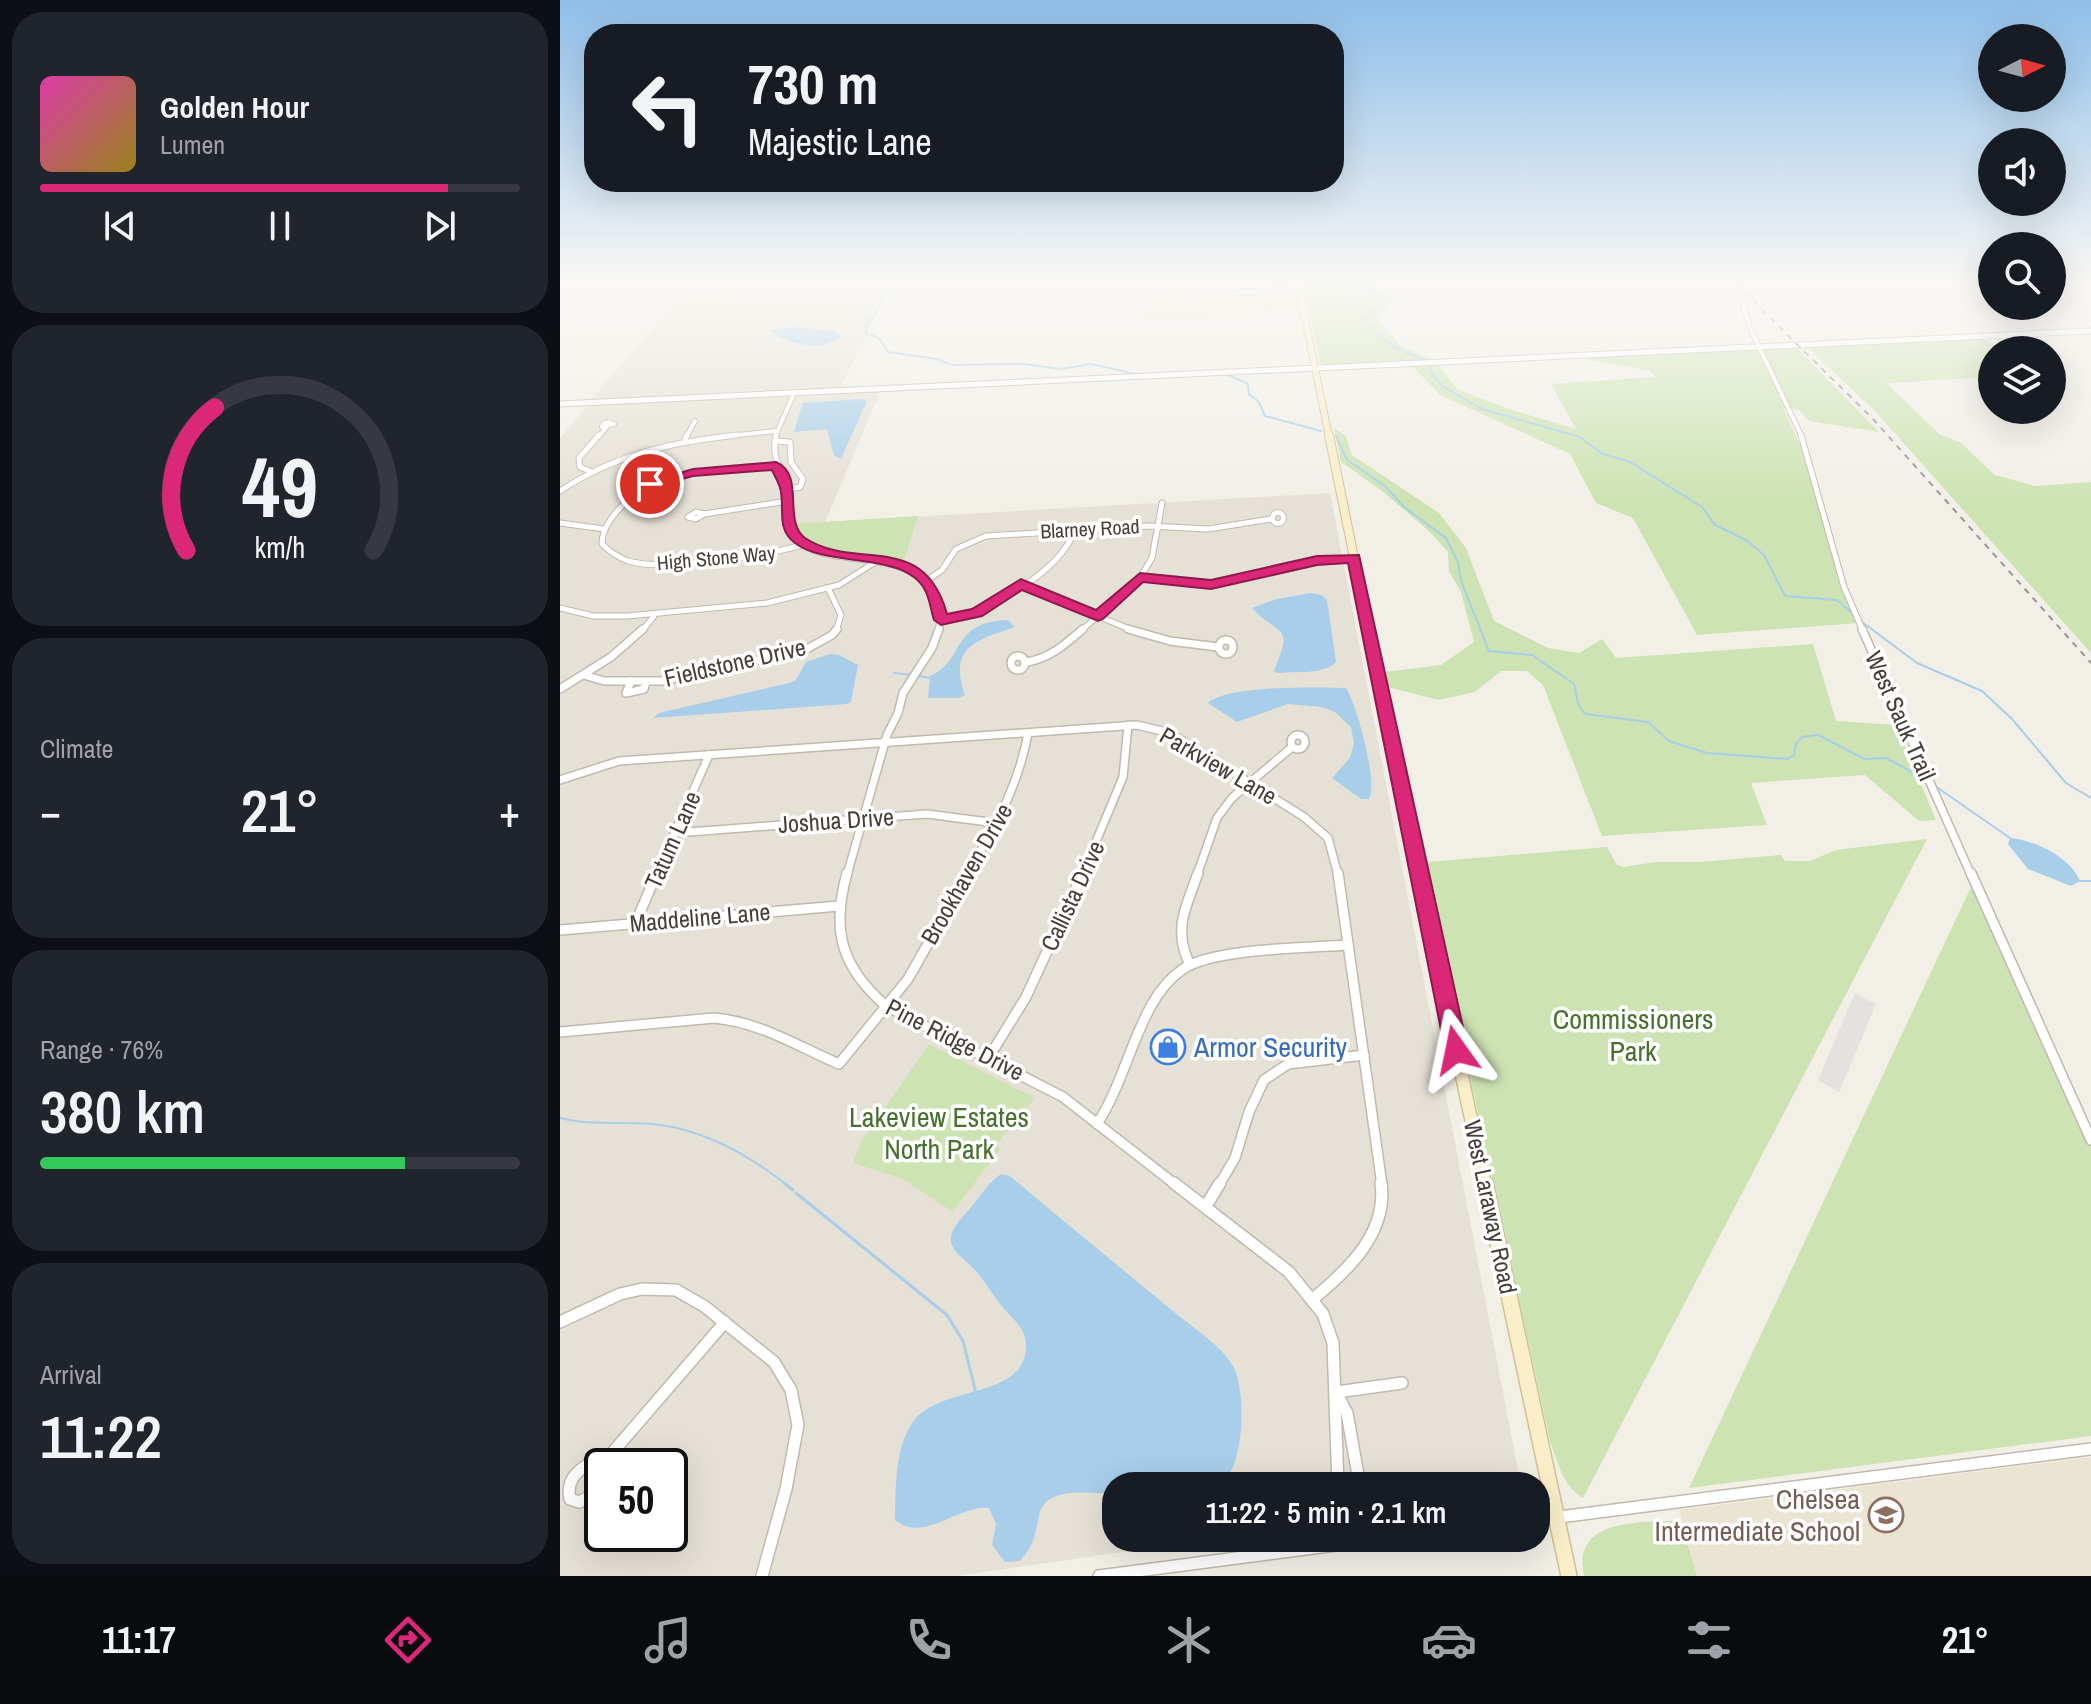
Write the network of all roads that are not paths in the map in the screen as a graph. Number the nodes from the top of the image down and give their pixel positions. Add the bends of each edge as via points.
1 (1313, 358) edge
2 (1557, 358) edge
3 (1764, 358) edge
4 (1315, 369) junction
5 (794, 393) junction
6 (560, 404) edge
7 (695, 421) dead end
8 (606, 428) dead end
9 (776, 431) junction
10 (685, 440) junction
11 (775, 441) junction
12 (776, 465) junction
13 (590, 471) junction
14 (788, 489) junction
15 (560, 491) edge
16 (788, 501) junction
17 (1162, 503) dead end
18 (704, 514) dead end
19 (1271, 519) dead end
20 (560, 523) edge
21 (1159, 526) junction
22 (604, 529) junction
23 (1075, 530) junction
24 (805, 544) junction
25 (880, 559) junction
26 (1354, 560) junction
27 (1140, 578) junction
28 (926, 581) junction
29 (1021, 584) junction
30 (828, 588) junction
31 (564, 610) edge
32 (654, 616) junction
33 (1098, 616) junction
34 (560, 617) edge
35 (941, 620) junction
36 (1218, 647) dead end
37 (1027, 662) dead end
38 (584, 675) junction
39 (631, 681) junction
40 (646, 682) junction
41 (560, 689) edge
42 (1128, 725) junction
43 (1028, 733) junction
44 (884, 742) junction
45 (1292, 747) dead end
46 (709, 755) junction
47 (560, 780) edge
48 (1250, 783) junction
49 (863, 818) junction
50 (996, 823) junction
51 (676, 833) junction
52 (839, 906) junction
53 (635, 924) junction
54 (560, 930) edge
55 (1348, 945) junction
56 (1189, 963) junction
57 (886, 1006) junction
58 (560, 1032) edge
59 (1364, 1055) junction
60 (989, 1057) junction
61 (1097, 1124) junction
62 (2091, 1140) edge
63 (1206, 1206) junction
64 (1313, 1299) junction
65 (560, 1322) edge
66 (725, 1322) junction
67 (1402, 1383) dead end
68 (1337, 1392) junction
69 (621, 1448) edge
70 (2091, 1449) edge
71 (1337, 1472) edge
72 (1358, 1472) edge
73 (1557, 1518) junction
74 (1550, 1519) edge
75 (1266, 1552) edge
76 (762, 1576) edge
77 (1099, 1576) edge
78 (1569, 1576) edge

1 - 4 main road, West Laraway Road
2 - 4 street
3 - 62 street, West Sauk Trail via 1808,454 1844,587
4 - 5 street
4 - 26 main road, West Laraway Road
5 - 6 street
5 - 9 street
7 - 10 street
8 - 13 street via 579,458 580,467
9 - 10 street
9 - 11 street
10 - 13 street
11 - 12 street
11 - 14 street via 790,442 791,462 803,479 800,487
12 - 14 street
12 - 22 street via 658,481 633,494
13 - 15 street
14 - 16 street
16 - 18 street
16 - 24 street via 788,525
17 - 21 street
19 - 21 street, Blarney Road via 1208,529
20 - 22 street
21 - 23 street, Blarney Road
21 - 27 street via 1152,558
22 - 24 street, High Stone Way via 601,541 606,550 666,566 766,555
23 - 28 street, Blarney Road via 980,537 956,549 942,570
23 - 29 street via 1067,550
24 - 25 street
25 - 28 street
25 - 30 street via 856,577
26 - 27 street via 1309,563 1211,585
26 - 73 main road, West Laraway Road
27 - 33 street
28 - 35 street
29 - 33 street
29 - 35 street via 977,612
30 - 32 street via 774,603
30 - 40 street, Fieldstone Drive via 841,615 840,625 820,644
31 - 32 street
31 - 34 street
32 - 38 street via 638,637
33 - 36 street via 1178,644
33 - 37 street via 1055,653
35 - 44 street, Pine Ridge Drive
38 - 39 street, Fieldstone Drive
38 - 41 street
39 - 40 street, Fieldstone Drive
39 - 40 street via 626,693 644,689
42 - 43 street, Parkview Lane
42 - 48 street, Parkview Lane via 1170,733
42 - 60 street, Callista Drive via 1123,777 1113,807 1026,997
43 - 44 street, Parkview Lane
43 - 50 street, Brookhaven Drive via 1020,777
44 - 46 street, Parkview Lane
44 - 49 street, Pine Ridge Drive
45 - 48 street
46 - 47 street, Parkview Lane via 608,763
46 - 51 street, Tatum Lane
48 - 55 street, Parkview Lane via 1312,822 1332,845
48 - 56 street via 1217,818 1183,915 1180,943
49 - 50 street, Joshua Drive via 934,814
49 - 51 street, Joshua Drive
49 - 52 street, Pine Ridge Drive
50 - 57 street, Brookhaven Drive via 908,979
51 - 53 street, Tatum Lane
52 - 53 street, Maddeline Lane
52 - 57 street, Pine Ridge Drive via 847,963 862,986
53 - 54 street, Maddeline Lane
55 - 56 street via 1221,955
55 - 59 street, Parkview Lane
56 - 61 street via 1152,997 1118,1092
57 - 58 street, Brookhaven Drive via 839,1064 736,1019
57 - 60 street, Pine Ridge Drive
59 - 63 street via 1288,1064 1264,1080 1235,1158
59 - 64 street, Parkview Lane via 1382,1182 1379,1217 1361,1255
60 - 61 street, Pine Ridge Drive via 1063,1097
61 - 63 street, Pine Ridge Drive
63 - 64 street, Pine Ridge Drive via 1289,1272
64 - 68 street, Pine Ridge Drive via 1333,1343
65 - 66 street via 620,1294 660,1289 688,1295
66 - 69 street
66 - 76 street via 774,1362 791,1390 798,1425
67 - 68 street
68 - 71 street, Pine Ridge Drive
68 - 72 street, Pine Ridge Drive via 1347,1413
70 - 73 street
73 - 74 street
73 - 78 main road, West Laraway Road
75 - 77 street

